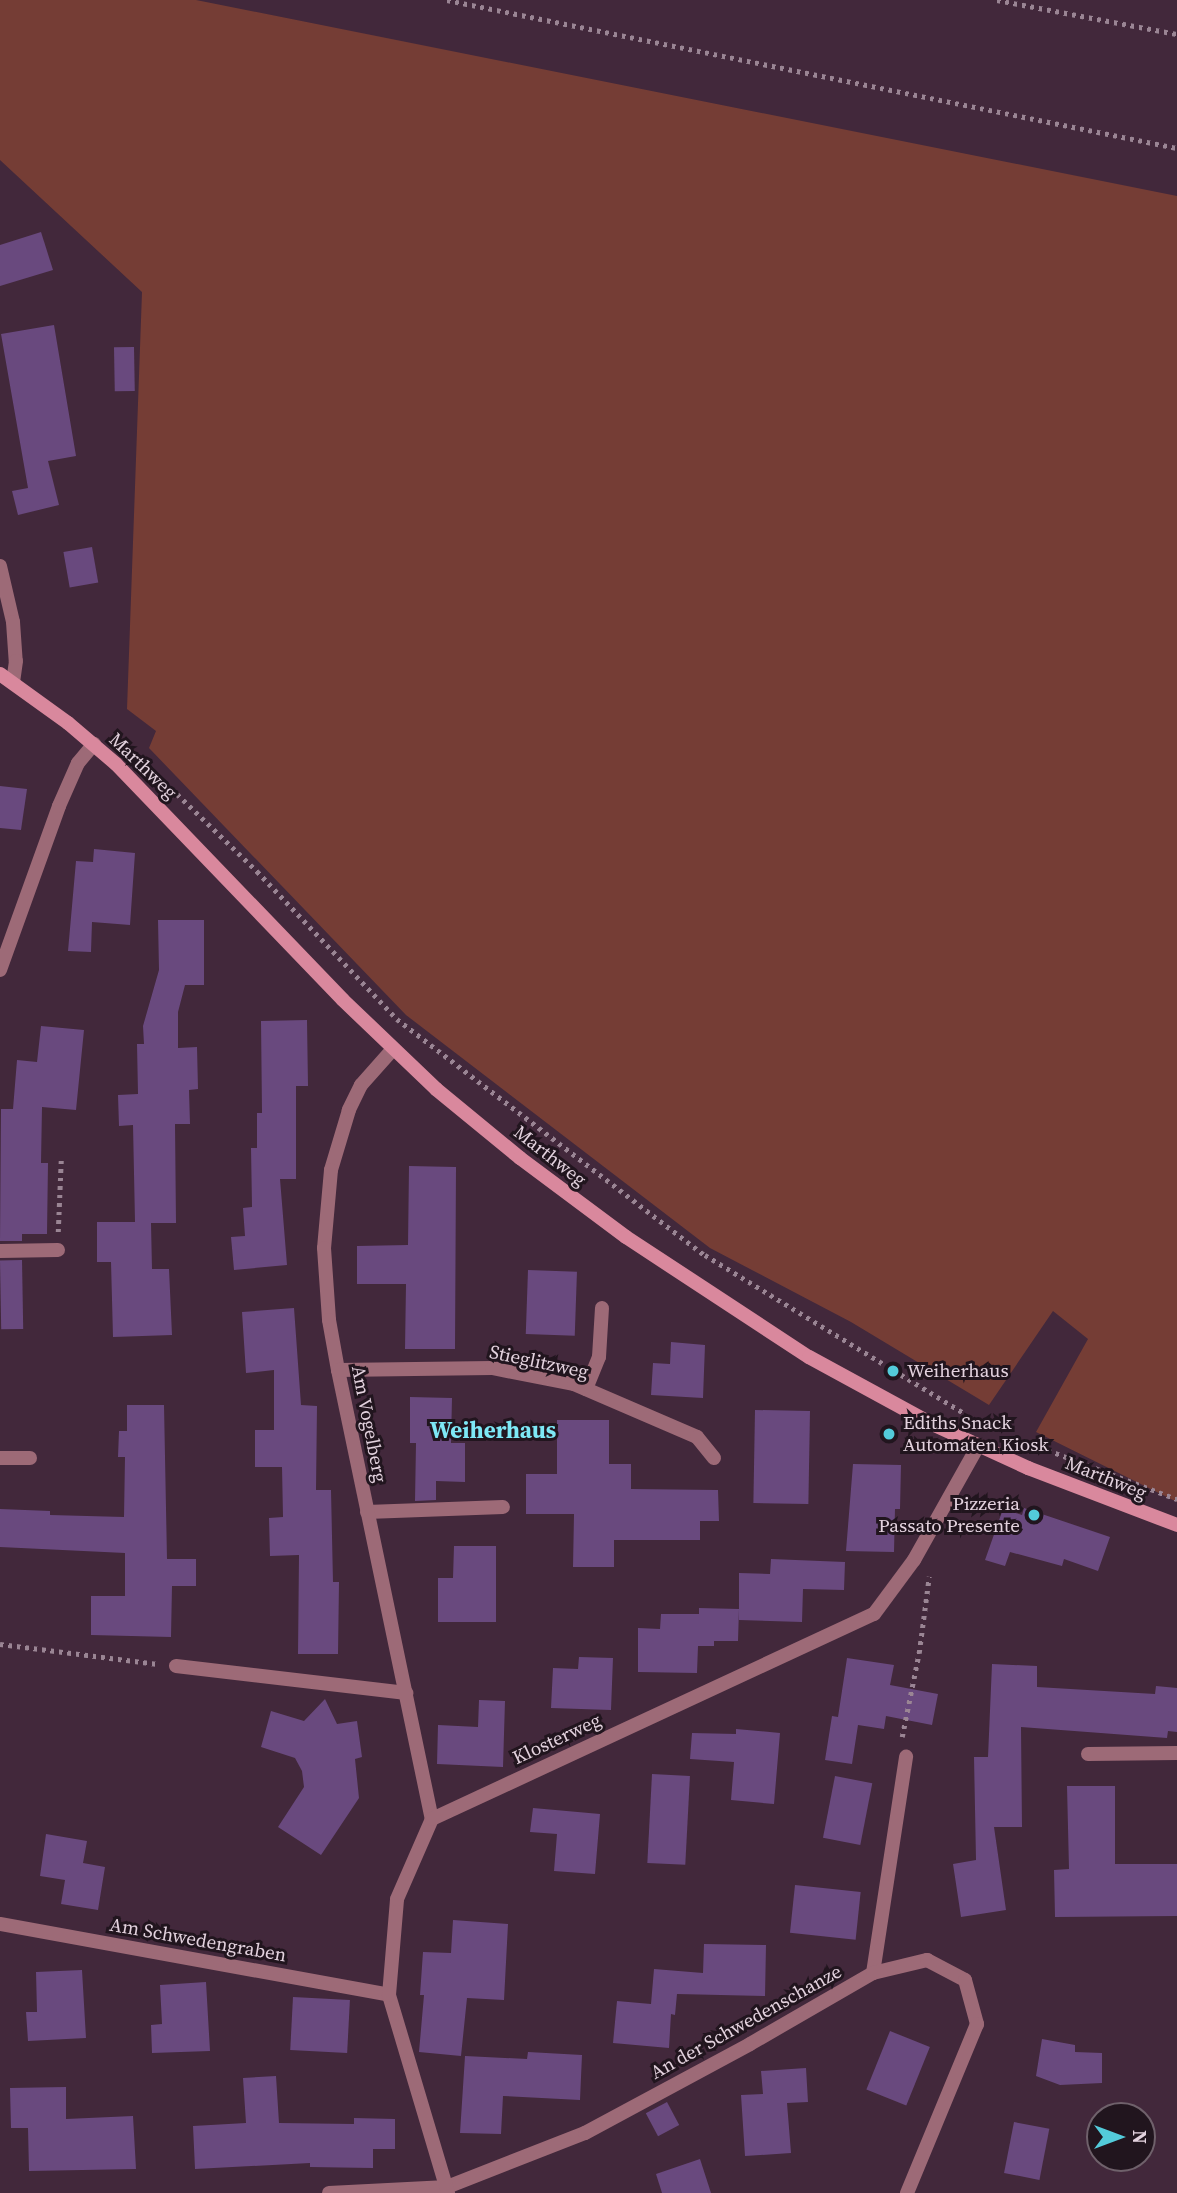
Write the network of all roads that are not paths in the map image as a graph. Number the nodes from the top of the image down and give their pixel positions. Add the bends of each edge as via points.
1 (0, 566) edge
2 (6, 678) edge
3 (93, 744) junction
4 (0, 970) edge
5 (393, 1049) junction
6 (58, 1250) road end
7 (0, 1251) edge
8 (602, 1308) dead end
9 (338, 1370) junction
10 (586, 1389) junction
11 (978, 1446) junction
12 (0, 1458) edge
13 (30, 1458) dead end
14 (714, 1458) dead end
15 (503, 1507) dead end
16 (366, 1512) junction
17 (1177, 1525) edge
18 (176, 1666) road end
19 (406, 1693) junction
20 (1177, 1753) edge
21 (1088, 1754) dead end
22 (906, 1757) road end
23 (432, 1819) junction
24 (0, 1924) edge
25 (873, 1973) junction
26 (389, 1994) junction
27 (448, 2190) edge
28 (329, 2193) edge
29 (907, 2193) edge

1 - 2 street via 16,661
2 - 3 main road, Marthweg
3 - 4 street via 78,763 59,806
3 - 5 main road, Marthweg
5 - 9 street, Am Vogelberg via 361,1085 331,1170 324,1248
5 - 11 main road, Marthweg via 520,1158 684,1278 809,1357
6 - 7 street
8 - 10 street via 599,1357
9 - 10 street, Stieglitzweg via 492,1368
9 - 16 street, Am Vogelberg
10 - 14 street, Stieglitzweg via 696,1437
11 - 17 main road, Marthweg
11 - 23 street, Klosterweg via 914,1560 874,1614
12 - 13 street
15 - 16 street
16 - 19 street, Am Vogelberg
18 - 19 street
19 - 23 street, Am Vogelberg
20 - 21 street
22 - 25 street
23 - 26 street via 397,1899
24 - 26 street, Am Schwedengraben
25 - 27 street, An der Schwedenschanze via 585,2133
25 - 29 street, An der Schwedenschanze via 927,1960 965,1980 977,2024
26 - 27 street
27 - 28 street, An der Schwedenschanze

